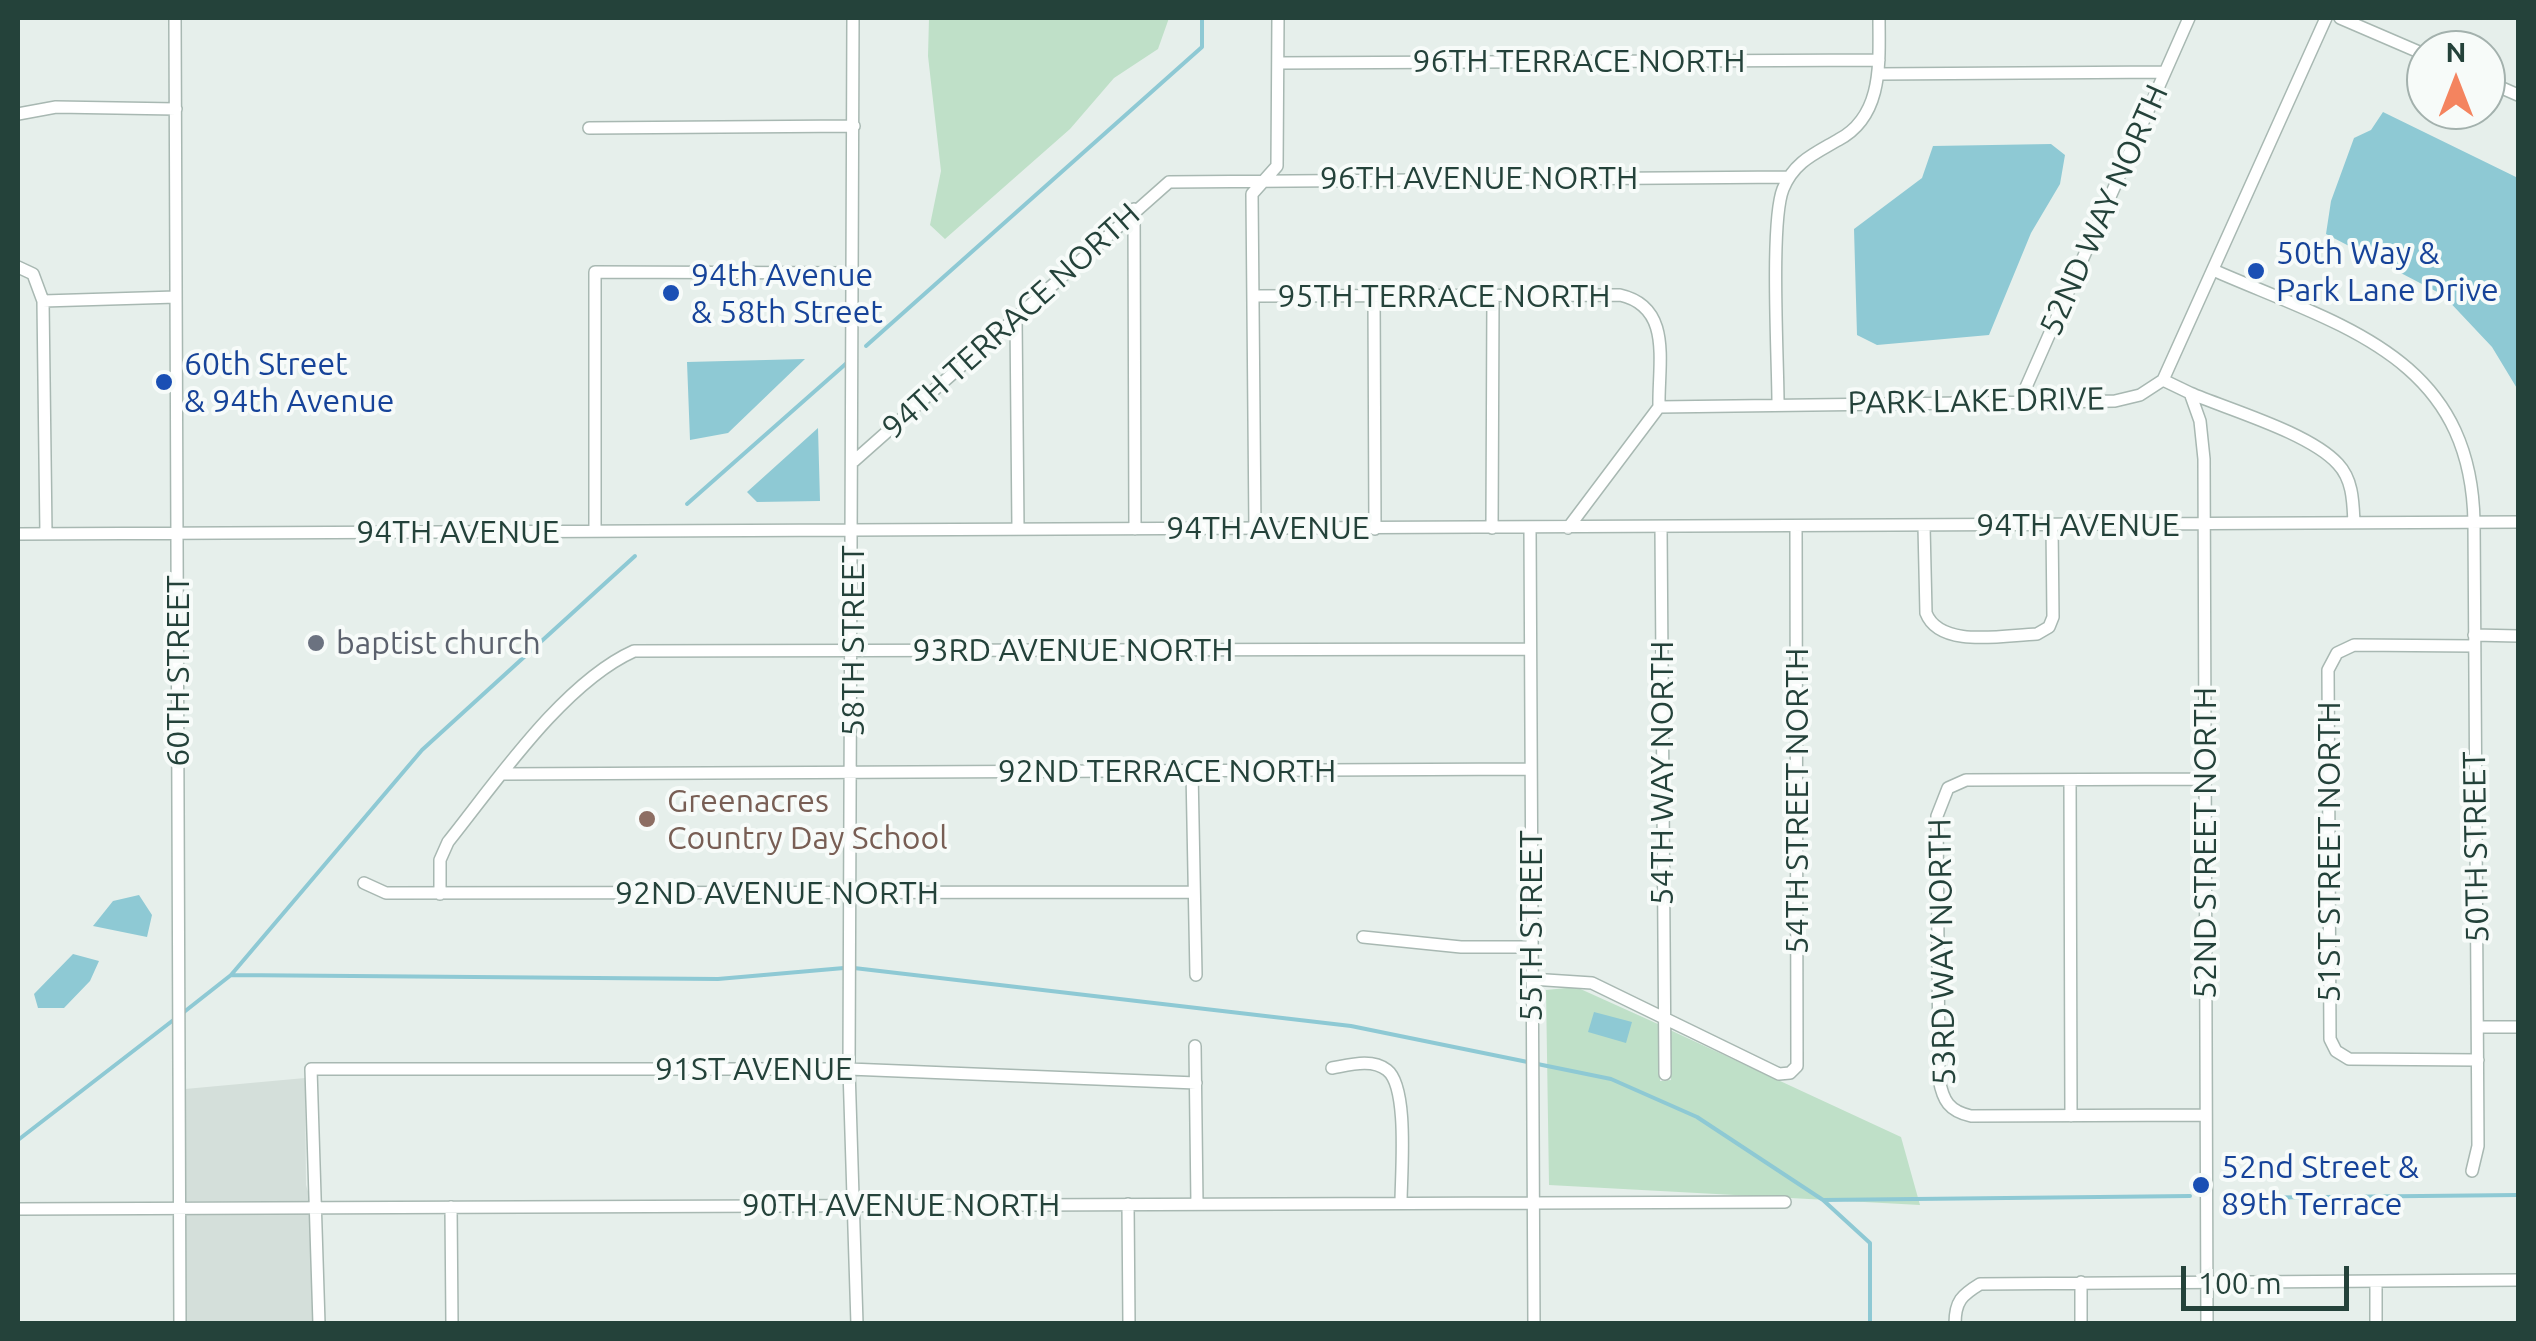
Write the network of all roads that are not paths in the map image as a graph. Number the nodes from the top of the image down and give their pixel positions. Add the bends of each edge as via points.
1 (175, 18) edge
2 (853, 18) edge
3 (1278, 18) edge
4 (1879, 18) edge
5 (2189, 18) edge
6 (2326, 18) edge
7 (2340, 18) edge
8 (2406, 46) edge
9 (1879, 60) junction
10 (1278, 63) junction
11 (2165, 72) junction
12 (1879, 74) junction
13 (176, 109) junction
14 (18, 114) edge
15 (854, 126) junction
16 (589, 128) dead end
17 (1789, 176) junction
18 (1268, 179) junction
19 (1169, 182) joint
20 (1134, 209) junction
21 (18, 267) edge
22 (2213, 270) junction
23 (853, 272) junction
24 (1253, 296) junction
25 (1374, 296) junction
26 (1493, 296) junction
27 (176, 297) junction
28 (43, 300) junction
29 (1016, 318) junction
30 (2163, 380) junction
31 (2190, 394) junction
32 (1778, 403) junction
33 (2019, 403) junction
34 (1659, 407) junction
35 (854, 461) junction
36 (2474, 522) junction
37 (2518, 522) edge
38 (2354, 523) junction
39 (2204, 525) junction
40 (1796, 526) junction
41 (1924, 526) junction
42 (2052, 526) junction
43 (1661, 527) junction
44 (1135, 528) junction
45 (1255, 528) junction
46 (1375, 528) junction
47 (1492, 528) junction
48 (1568, 528) junction
49 (1018, 529) junction
50 (1530, 529) junction
51 (854, 530) junction
52 (595, 531) junction
53 (177, 533) junction
54 (18, 534) edge
55 (46, 534) junction
56 (2518, 636) edge
57 (2474, 640) junction
58 (1530, 649) junction
59 (852, 651) junction
60 (1530, 769) junction
61 (1192, 771) junction
62 (852, 772) junction
63 (503, 774) junction
64 (2204, 779) junction
65 (2070, 780) junction
66 (364, 883) dead end
67 (852, 892) junction
68 (1193, 892) junction
69 (440, 894) junction
70 (1363, 937) dead end
71 (1531, 947) junction
72 (1196, 975) dead end
73 (1531, 979) junction
74 (1664, 1019) junction
75 (2518, 1026) edge
76 (2478, 1027) junction
77 (1196, 1046) dead end
78 (2478, 1060) junction
79 (1332, 1068) dead end
80 (849, 1069) junction
81 (1665, 1074) dead end
82 (1196, 1083) junction
83 (2206, 1115) junction
84 (2072, 1116) junction
85 (2472, 1171) dead end
86 (1531, 1202) junction
87 (1785, 1202) dead end
88 (1401, 1203) junction
89 (1128, 1204) junction
90 (1197, 1204) junction
91 (854, 1205) junction
92 (452, 1207) junction
93 (180, 1208) junction
94 (319, 1208) junction
95 (18, 1209) edge
96 (2518, 1280) edge
97 (2080, 1282) junction
98 (2207, 1282) junction
99 (2376, 1282) junction
100 (180, 1324) edge
101 (320, 1324) edge
102 (452, 1324) edge
103 (857, 1324) edge
104 (1129, 1324) edge
105 (1534, 1324) edge
106 (1954, 1324) edge
107 (2081, 1324) edge
108 (2207, 1324) edge
109 (2376, 1324) edge

1 - 13 street, 60TH STREET
2 - 15 street, 58TH STREET
3 - 10 street
4 - 9 street
5 - 11 street, 52ND WAY NORTH
6 - 22 street
7 - 8 street
9 - 10 street, 96TH TERRACE NORTH
9 - 12 street
10 - 18 street via 1280,146
11 - 12 street
11 - 33 street, 52ND WAY NORTH
12 - 17 street via 1870,108 1857,124
13 - 14 street
13 - 27 street, 60TH STREET
15 - 16 street
15 - 23 street, 58TH STREET
17 - 18 street, 96TH AVENUE NORTH
17 - 32 street via 1779,212
18 - 19 street, 96TH AVENUE NORTH
18 - 24 street via 1252,194
19 - 20 street, 94TH TERRACE NORTH
20 - 29 street, 94TH TERRACE NORTH
20 - 44 street
21 - 28 street via 33,274
22 - 30 street
22 - 36 street, 50TH STREET via 2404,360 2452,418 2474,483
23 - 35 street, 58TH STREET
23 - 52 street via 595,272
24 - 25 street, 95TH TERRACE NORTH
24 - 45 street
25 - 26 street, 95TH TERRACE NORTH
25 - 46 street
26 - 34 street, 95TH TERRACE NORTH via 1640,300 1653,310 1657,326
26 - 47 street
27 - 28 street
27 - 53 street, 60TH STREET
28 - 55 street
29 - 35 street, 94TH TERRACE NORTH
29 - 49 street
30 - 31 street
30 - 33 street, PARK LAKE DRIVE via 2115,402
31 - 38 street via 2314,446 2338,464 2352,487
31 - 39 street, 52ND STREET NORTH via 2200,421
32 - 33 street, PARK LAKE DRIVE
32 - 34 street, PARK LAKE DRIVE
34 - 48 street
35 - 51 street, 58TH STREET
36 - 37 street, 94TH AVENUE
36 - 38 street, 94TH AVENUE
36 - 57 street, 50TH STREET
38 - 39 street, 94TH AVENUE
39 - 42 street, 94TH AVENUE
39 - 64 street, 52ND STREET NORTH
40 - 41 street, 94TH AVENUE
40 - 43 street, 94TH AVENUE
40 - 74 street, 54TH STREET NORTH via 1797,1066 1779,1074
41 - 42 street, 94TH AVENUE
41 - 42 street via 1926,613 1944,635 2037,634 2049,627
43 - 48 street, 94TH AVENUE
43 - 74 street, 54TH WAY NORTH
44 - 45 street, 94TH AVENUE
44 - 49 street, 94TH AVENUE
45 - 46 street, 94TH AVENUE
46 - 47 street, 94TH AVENUE
47 - 50 street, 94TH AVENUE
48 - 50 street, 94TH AVENUE
49 - 51 street, 94TH AVENUE
50 - 58 street, 55TH STREET
51 - 52 street, 94TH AVENUE
51 - 59 street, 58TH STREET
52 - 53 street, 94TH AVENUE
53 - 55 street, 94TH AVENUE
53 - 93 street, 60TH STREET
54 - 55 street, 94TH AVENUE
56 - 57 street
57 - 76 street, 50TH STREET
57 - 78 street, 51ST STREET NORTH via 2354,646 2337,653 2328,670 2330,1039 2349,1059
58 - 59 street, 93RD AVENUE NORTH
58 - 60 street, 55TH STREET
59 - 62 street, 58TH STREET
59 - 63 street, 93RD AVENUE NORTH via 634,651 563,706
60 - 61 street, 92ND TERRACE NORTH
60 - 71 street, 55TH STREET
61 - 62 street, 92ND TERRACE NORTH
61 - 68 street
62 - 63 street, 92ND TERRACE NORTH
62 - 67 street, 58TH STREET
63 - 69 street via 448,842 440,860
64 - 65 street
64 - 83 street, 52ND STREET NORTH
65 - 84 street
65 - 84 street, 53RD WAY NORTH via 1966,780 1948,788 1937,816 1943,1099 1956,1112
66 - 69 street, 92ND AVENUE NORTH via 386,893
67 - 68 street, 92ND AVENUE NORTH
67 - 69 street, 92ND AVENUE NORTH
67 - 80 street, 58TH STREET
68 - 72 street
70 - 71 street
71 - 73 street, 55TH STREET
73 - 74 street via 1592,982
73 - 86 street, 55TH STREET
74 - 81 street, 54TH WAY NORTH
75 - 76 street
76 - 78 street, 50TH STREET
77 - 82 street
78 - 85 street, 50TH STREET
79 - 88 street via 1364,1062 1386,1068 1400,1086
80 - 82 street, 91ST AVENUE
80 - 91 street, 58TH STREET
80 - 94 street, 91ST AVENUE via 311,1068 312,1185
82 - 90 street
83 - 84 street
83 - 98 street, 52ND STREET NORTH
86 - 87 street, 90TH AVENUE NORTH
86 - 88 street, 90TH AVENUE NORTH
86 - 105 street, 55TH STREET
88 - 90 street, 90TH AVENUE NORTH
89 - 90 street, 90TH AVENUE NORTH
89 - 91 street, 90TH AVENUE NORTH
89 - 104 street
91 - 92 street, 90TH AVENUE NORTH
91 - 103 street, 58TH STREET
92 - 94 street, 90TH AVENUE NORTH
92 - 102 street
93 - 94 street, 90TH AVENUE NORTH
93 - 95 street, 90TH AVENUE NORTH
93 - 100 street, 60TH STREET
94 - 101 street
96 - 99 street
97 - 98 street
97 - 106 street via 1980,1284 1962,1295
97 - 107 street
98 - 99 street
98 - 108 street, 52ND STREET NORTH
99 - 109 street

